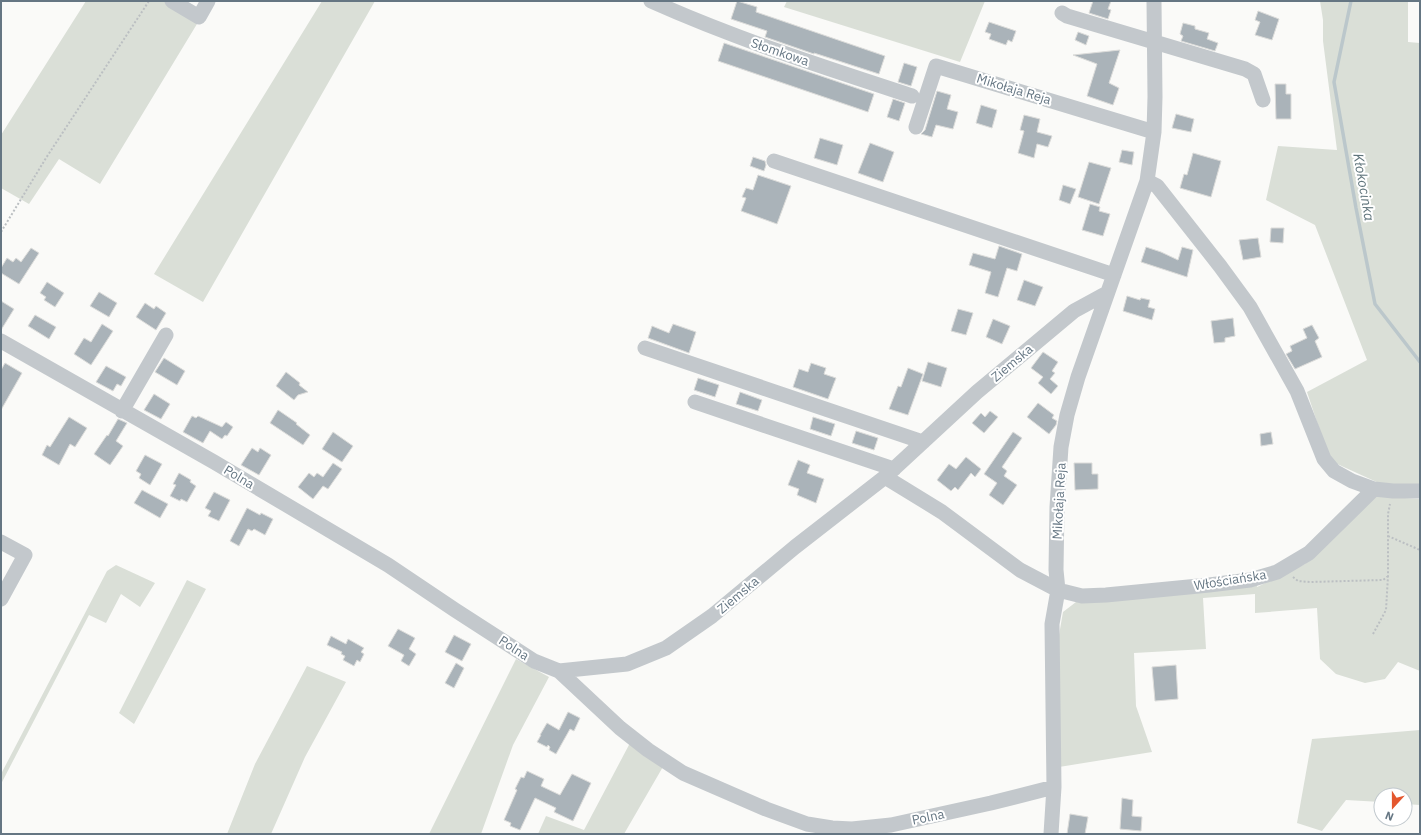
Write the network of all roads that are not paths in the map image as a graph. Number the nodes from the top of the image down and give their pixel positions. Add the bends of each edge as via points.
1 (172, 1) edge
2 (208, 1) edge
3 (651, 1) edge
4 (1154, 1) edge
5 (1062, 13) dead end
6 (1154, 43) junction
7 (912, 96) dead end
8 (1263, 100) dead end
9 (916, 127) dead end
10 (1154, 132) junction
11 (774, 161) dead end
12 (1147, 181) junction
13 (1114, 275) junction
14 (1107, 293) junction
15 (166, 335) dead end
16 (1, 341) edge
17 (645, 348) dead end
18 (695, 402) dead end
19 (122, 410) junction
20 (923, 442) junction
21 (889, 473) junction
22 (1374, 489) junction
23 (1420, 491) edge
24 (1, 542) edge
25 (1058, 590) junction
26 (1, 599) edge
27 (559, 671) junction
28 (1054, 787) junction
29 (1051, 834) edge

1 - 2 street via 199,17
3 - 7 street, Słomkowa via 697,22 783,54
4 - 6 street, Mikołaja Reja
5 - 6 street
6 - 8 street via 1254,74
6 - 10 street, Mikołaja Reja
9 - 10 street, Mikołaja Reja via 936,66
10 - 12 street, Mikołaja Reja
11 - 13 street
12 - 13 street, Mikołaja Reja
12 - 22 street via 1157,186 1250,307 1297,390 1324,459 1334,471
13 - 14 street, Mikołaja Reja
14 - 20 street, Ziemska via 1074,311 977,392
14 - 25 street, Mikołaja Reja via 1067,415 1062,447 1056,555
15 - 19 street
16 - 19 street, Polna
17 - 20 street
18 - 21 street
19 - 27 street, Polna via 388,565 534,661
20 - 21 street, Ziemska
21 - 25 street, Włościańska via 1020,570
21 - 27 street, Ziemska via 712,616 666,648 627,664
22 - 23 street
22 - 25 street, Włościańska via 1309,553 1277,572 1250,580 1106,596 1082,596
24 - 26 street via 25,554
25 - 28 street, Mikołaja Reja via 1052,624
27 - 28 street, Polna via 620,728 683,773 807,824 852,829 890,825 991,804
28 - 29 street, Mikołaja Reja

